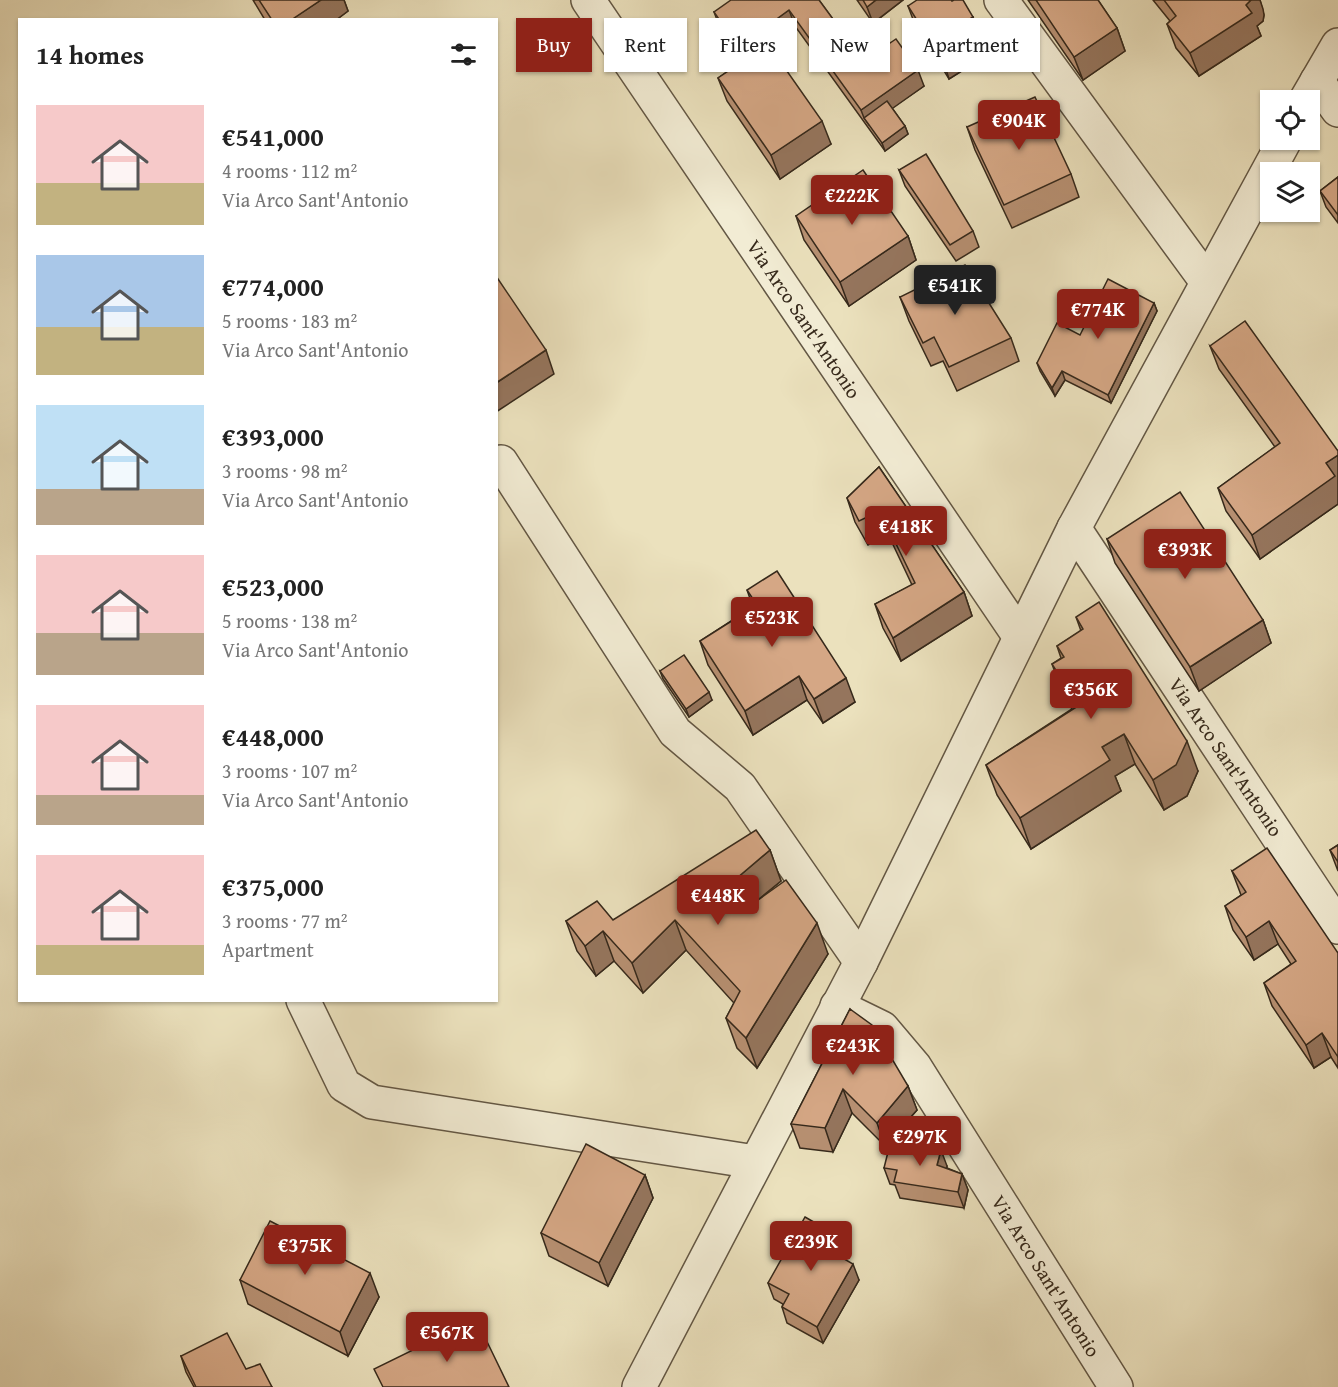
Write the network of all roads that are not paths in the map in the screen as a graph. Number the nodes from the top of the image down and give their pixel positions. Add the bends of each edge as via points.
1 (588, 0) edge
2 (1000, 0) edge
3 (1338, 45) edge
4 (1313, 90) edge
5 (1320, 97) edge
6 (1338, 110) edge
7 (1280, 150) edge
8 (1207, 282) junction
9 (501, 462) dead end
10 (1074, 528) junction
11 (1020, 637) junction
12 (1338, 927) edge
13 (861, 962) junction
14 (304, 1002) edge
15 (837, 1006) junction
16 (755, 1162) junction
17 (639, 1387) edge
18 (1116, 1387) edge

1 - 11 street, Via Arco Sant'Antonio
2 - 8 street
3 - 4 street
5 - 6 street
7 - 8 street
8 - 10 street
9 - 13 street via 675,732 740,787
10 - 11 street
10 - 12 street, Via Arco Sant'Antonio
11 - 13 street
13 - 15 street
14 - 16 street via 344,1084 372,1102
15 - 16 street
15 - 18 street, Via Arco Sant'Antonio via 882,1028 915,1067
16 - 17 street

